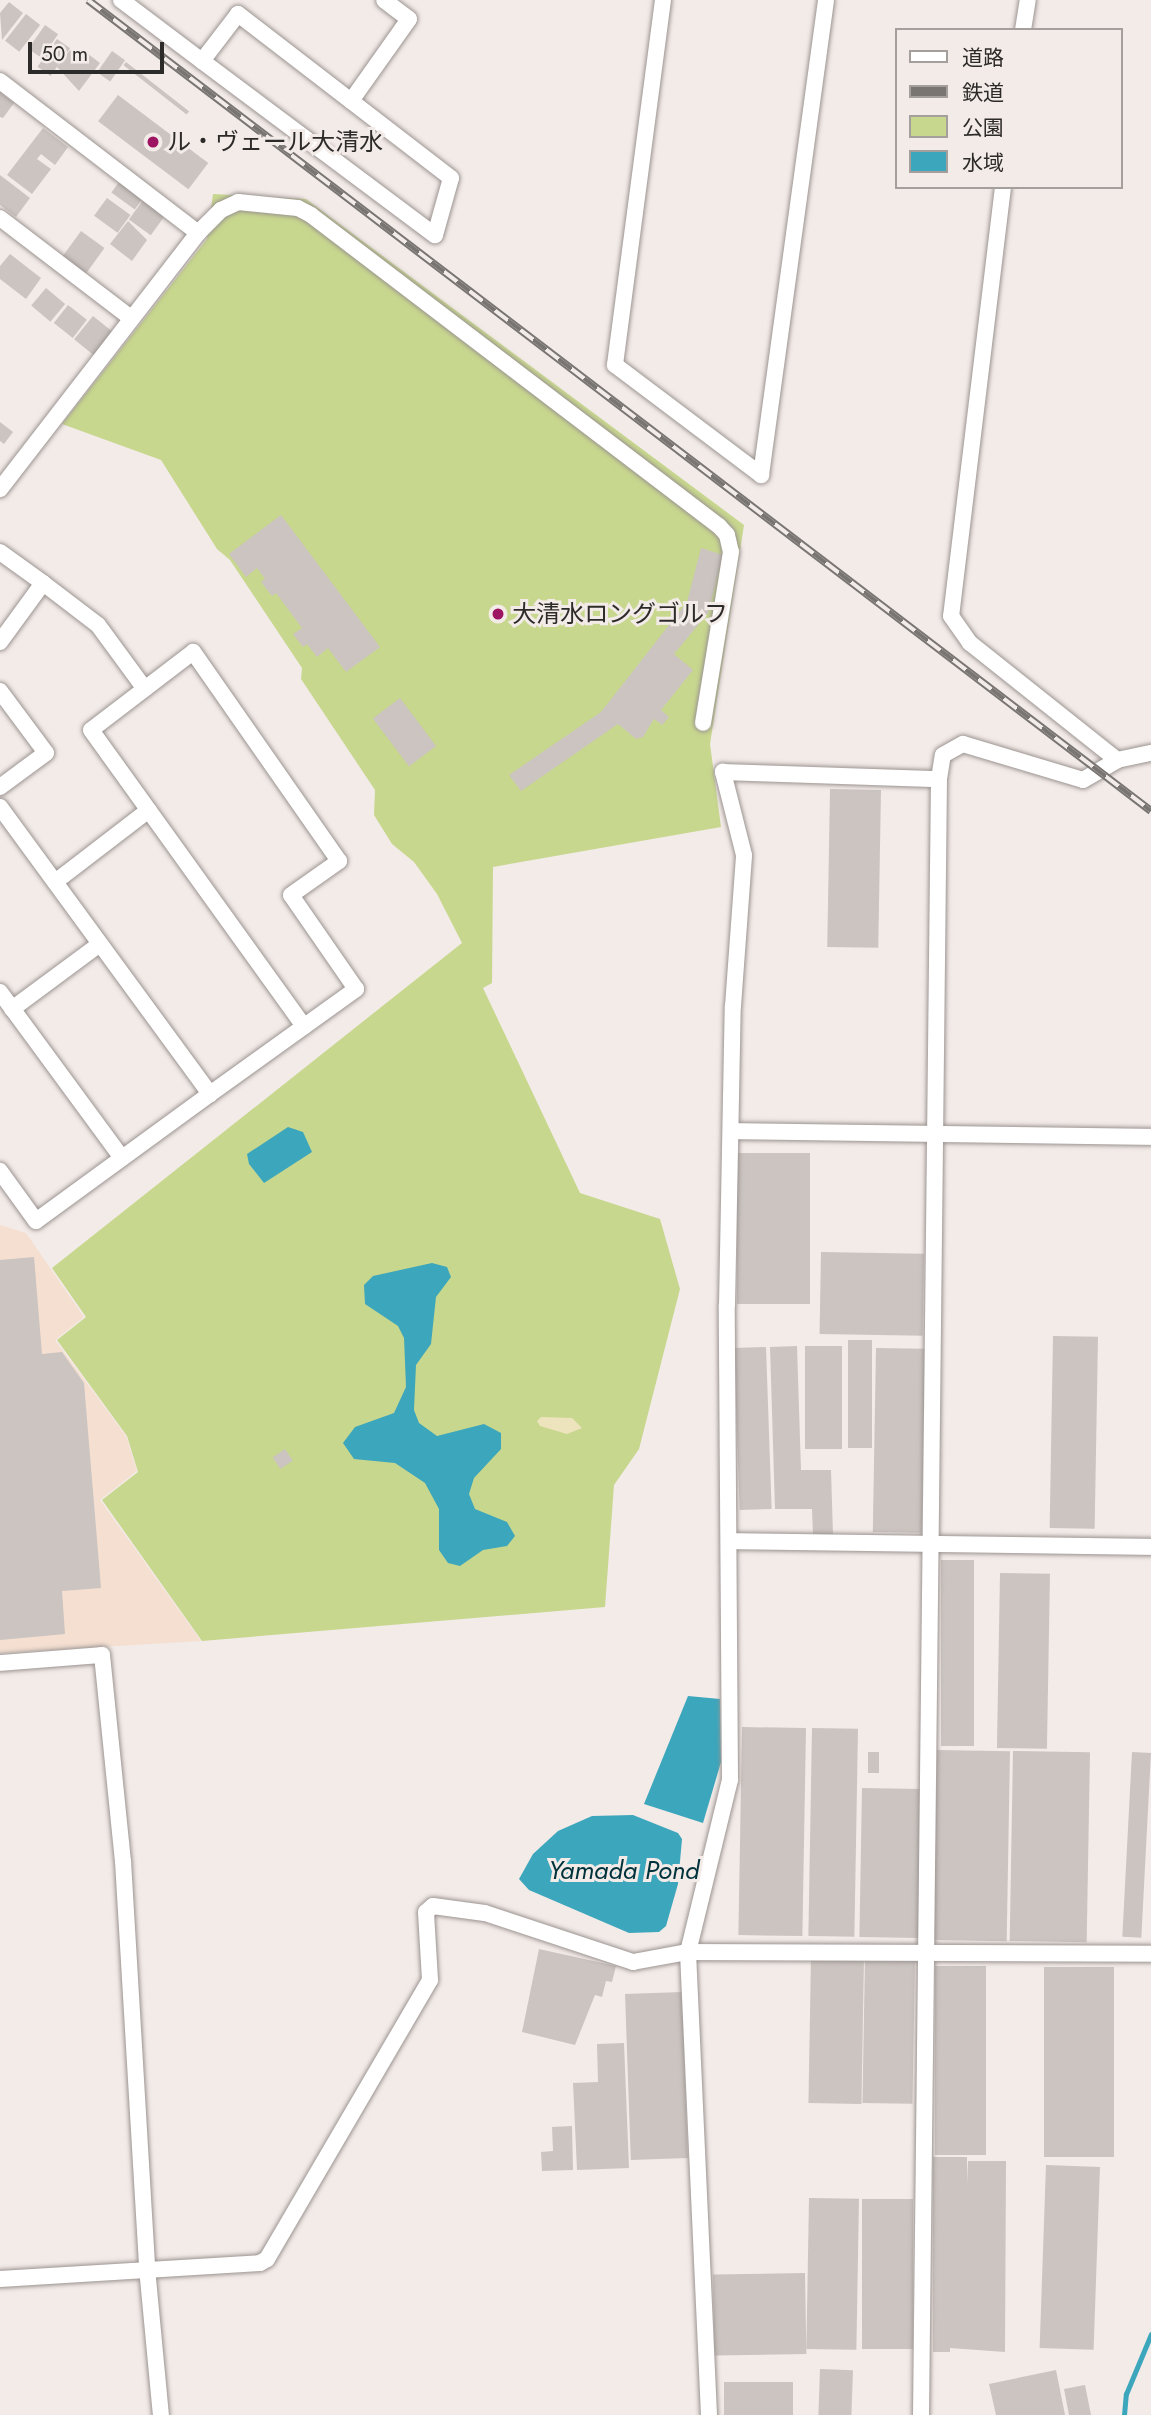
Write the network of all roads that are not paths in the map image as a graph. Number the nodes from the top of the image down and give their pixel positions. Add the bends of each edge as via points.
1 (121, 0) edge
2 (384, 0) edge
3 (663, 0) edge
4 (826, 0) edge
5 (1027, 0) edge
6 (1023, 28) edge
7 (202, 61) junction
8 (0, 81) edge
9 (351, 101) junction
10 (1003, 189) edge
11 (0, 218) edge
12 (198, 233) junction
13 (131, 318) junction
14 (2, 481) edge
15 (0, 552) edge
16 (44, 583) junction
17 (0, 642) edge
18 (145, 689) junction
19 (0, 691) edge
20 (703, 723) dead end
21 (1151, 753) edge
22 (1117, 760) junction
23 (939, 779) junction
24 (0, 787) edge
25 (0, 807) edge
26 (149, 810) junction
27 (55, 882) junction
28 (100, 944) junction
29 (0, 992) edge
30 (12, 1009) junction
31 (304, 1026) junction
32 (210, 1094) junction
33 (732, 1131) junction
34 (935, 1134) junction
35 (1151, 1137) edge
36 (122, 1158) junction
37 (0, 1171) edge
38 (729, 1541) junction
39 (933, 1543) junction
40 (1151, 1547) edge
41 (0, 1663) edge
42 (927, 1951) junction
43 (688, 1952) junction
44 (1151, 1954) edge
45 (147, 2268) junction
46 (0, 2279) edge
47 (161, 2415) edge
48 (709, 2415) edge
49 (920, 2415) edge

1 - 7 street
2 - 9 street via 409,19
3 - 4 street via 615,366 761,475
5 - 6 street
7 - 9 street via 237,14
7 - 9 street via 435,235 450,178
8 - 12 street
10 - 22 street via 951,616 970,643
11 - 13 street
12 - 13 street
12 - 20 street via 221,210 238,202 298,208 311,215 719,526 731,552
13 - 14 street
15 - 16 street
16 - 17 street
16 - 18 street via 98,625
18 - 26 street via 91,730
18 - 31 street via 193,652 339,861 291,895 356,989
19 - 24 street via 46,753
21 - 22 street
22 - 23 street via 1083,780 962,744 943,755
23 - 33 street via 723,772 744,855 733,1006
23 - 34 street
25 - 27 street
26 - 27 street
26 - 31 street
27 - 28 street
28 - 30 street
28 - 32 street
29 - 30 street
30 - 36 street
31 - 32 street
32 - 36 street
33 - 34 street
33 - 38 street via 727,1306
34 - 35 street
34 - 39 street
36 - 37 street via 36,1221
38 - 39 street
38 - 43 street via 730,1780
39 - 40 street
39 - 42 street
41 - 45 street via 102,1655 123,1861
42 - 43 street
42 - 44 street
42 - 49 street
43 - 45 street via 633,1962 485,1913 433,1906 426,1912 430,1980 267,2259
43 - 48 street
45 - 46 street
45 - 47 street

